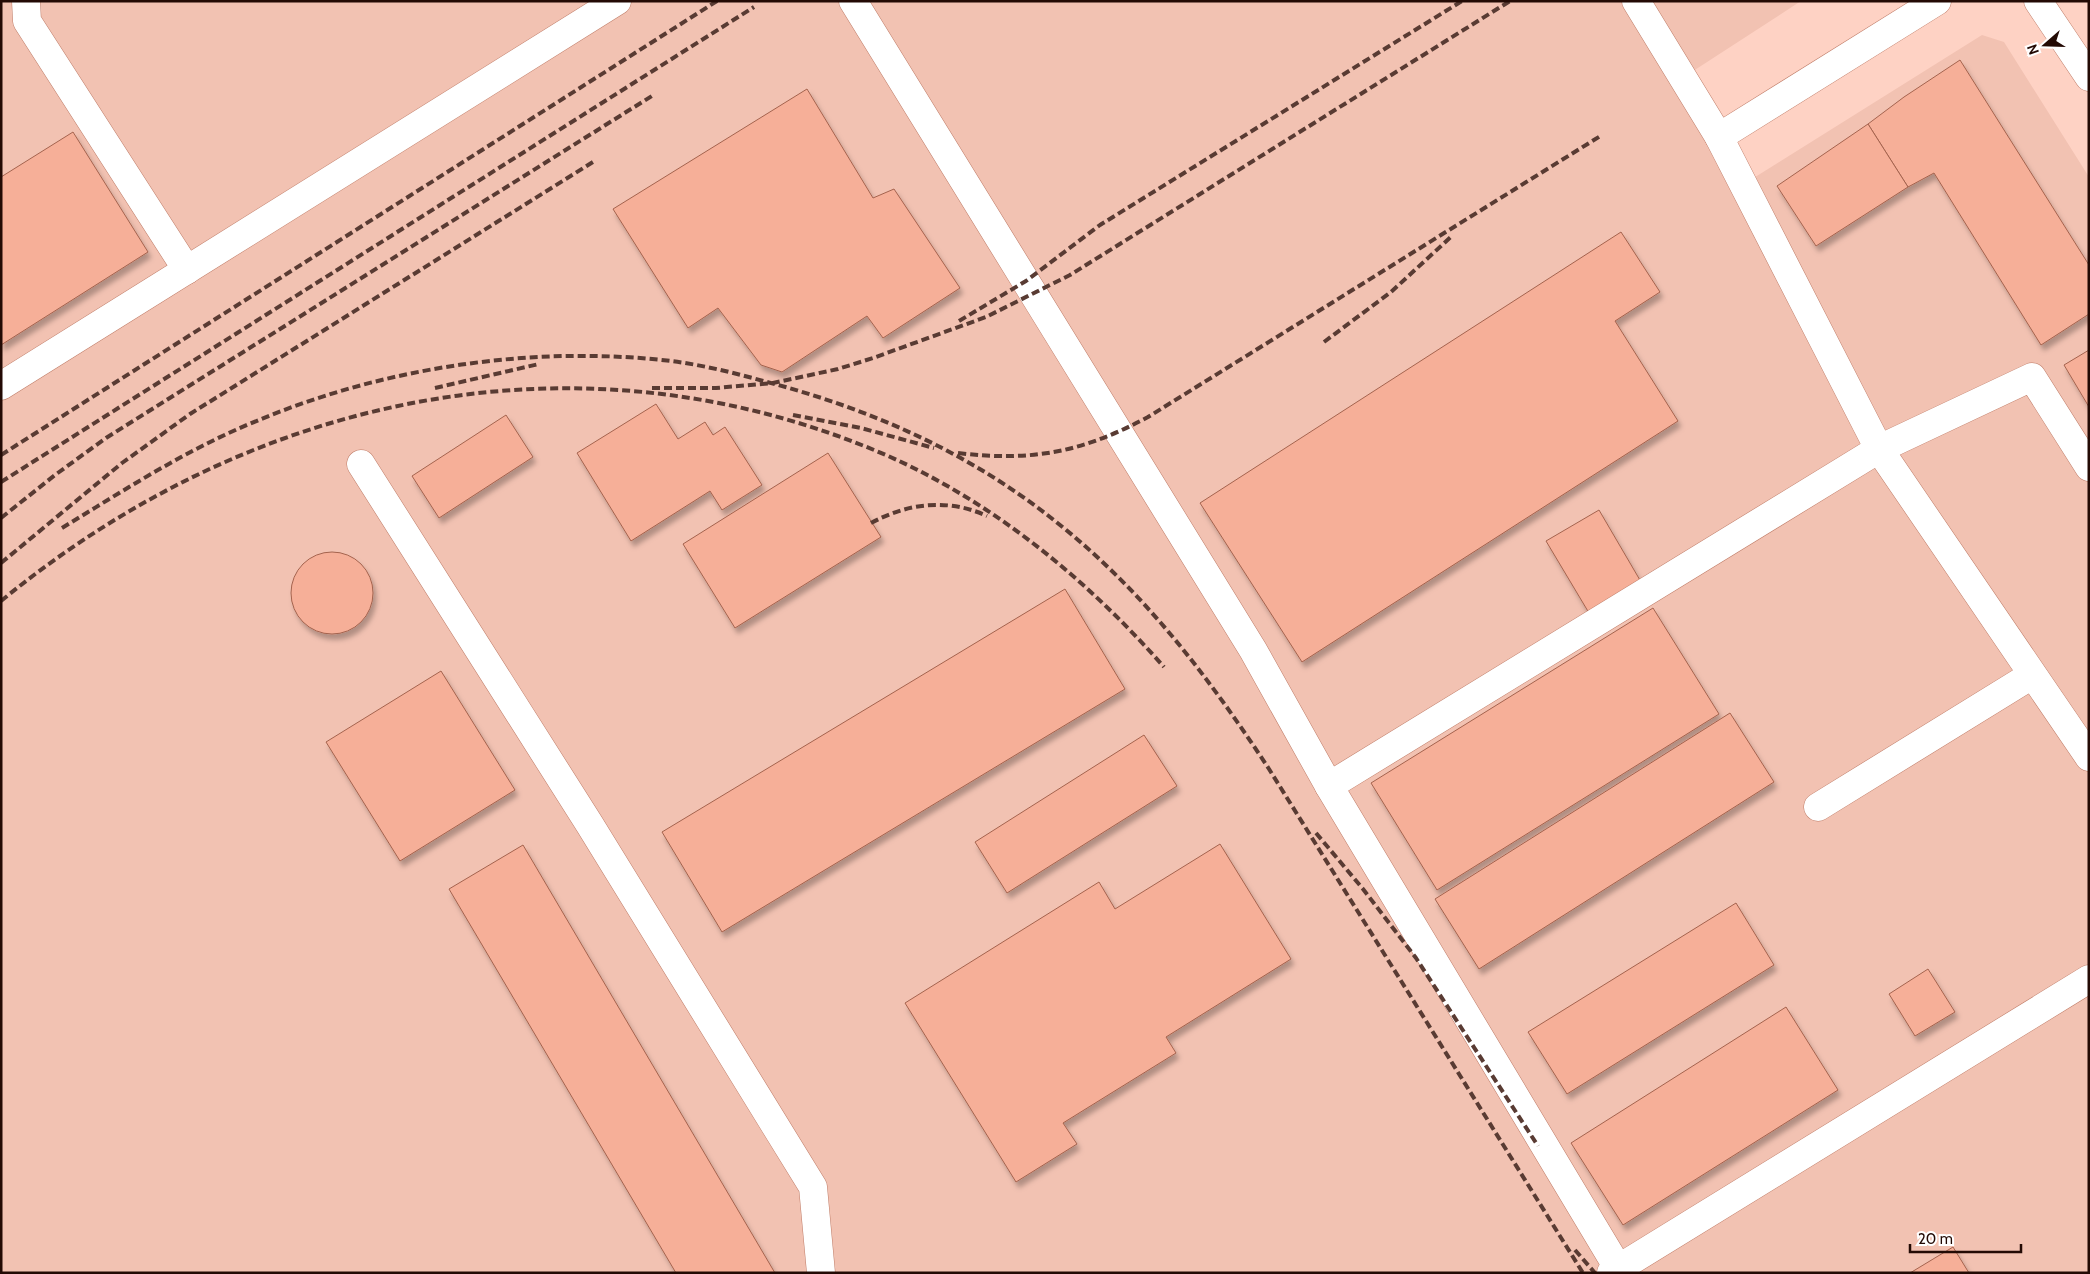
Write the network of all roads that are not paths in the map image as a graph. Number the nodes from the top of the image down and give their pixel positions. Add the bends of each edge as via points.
1 (26, 1) edge
2 (617, 1) edge
3 (853, 1) edge
4 (1636, 1) edge
5 (1937, 1) edge
6 (2038, 1) edge
7 (2089, 77) edge
8 (1719, 137) junction
9 (187, 270) junction
10 (1, 386) edge
11 (1879, 450) junction
12 (362, 464) dead end
13 (2089, 467) edge
14 (2032, 674) junction
15 (2089, 757) edge
16 (1329, 786) junction
17 (1818, 807) dead end
18 (2089, 979) edge
19 (1617, 1271) edge
20 (822, 1273) edge

1 - 9 street via 27,21
2 - 9 street
3 - 16 street via 1253,650
4 - 8 street
5 - 8 street
6 - 7 street
8 - 11 street
9 - 10 street
11 - 13 street via 2032,377
11 - 14 street
11 - 16 street
12 - 20 street via 813,1187
14 - 15 street
14 - 17 street
16 - 19 street
18 - 19 street

